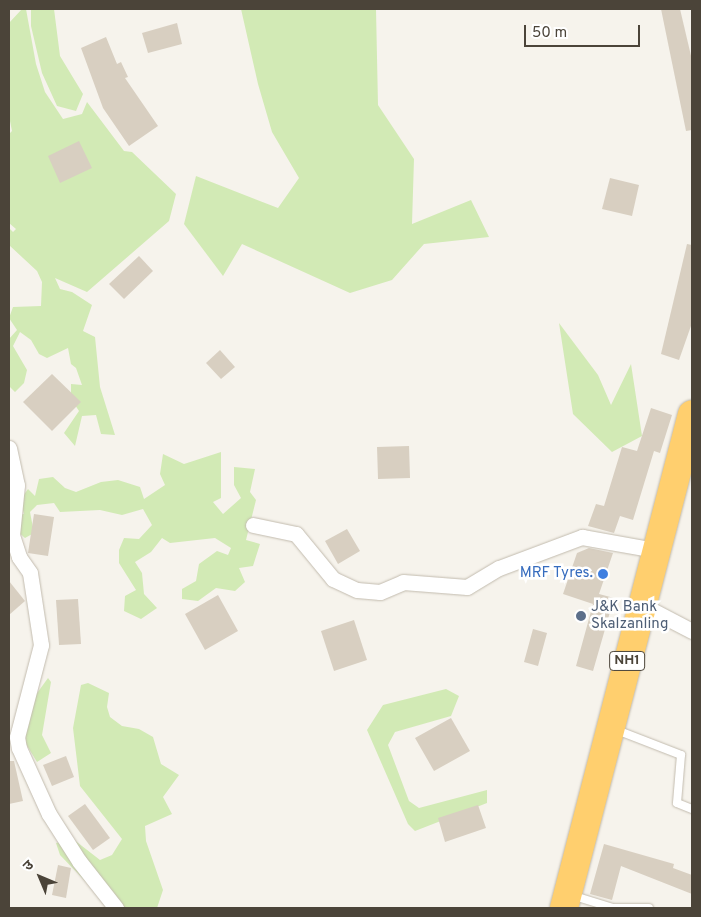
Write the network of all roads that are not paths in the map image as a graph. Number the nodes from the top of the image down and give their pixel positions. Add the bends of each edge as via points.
1 (692, 414) edge
2 (9, 448) edge
3 (253, 524) dead end
4 (656, 550) junction
5 (642, 605) junction
6 (692, 631) edge
7 (610, 727) junction
8 (692, 809) edge
9 (565, 901) edge
10 (116, 908) edge
11 (649, 908) edge

1 - 4 highway, NH1
2 - 10 street via 16,485 12,536 18,557 30,573 41,645 17,736 19,748 49,814 79,862
3 - 4 street via 296,534 333,578 357,590 380,592 403,582 467,587 499,568 582,537
4 - 5 highway, NH1
5 - 6 street
5 - 7 highway, NH1
7 - 8 lane via 681,755 677,803
7 - 9 highway, NH1
9 - 11 lane via 613,908

